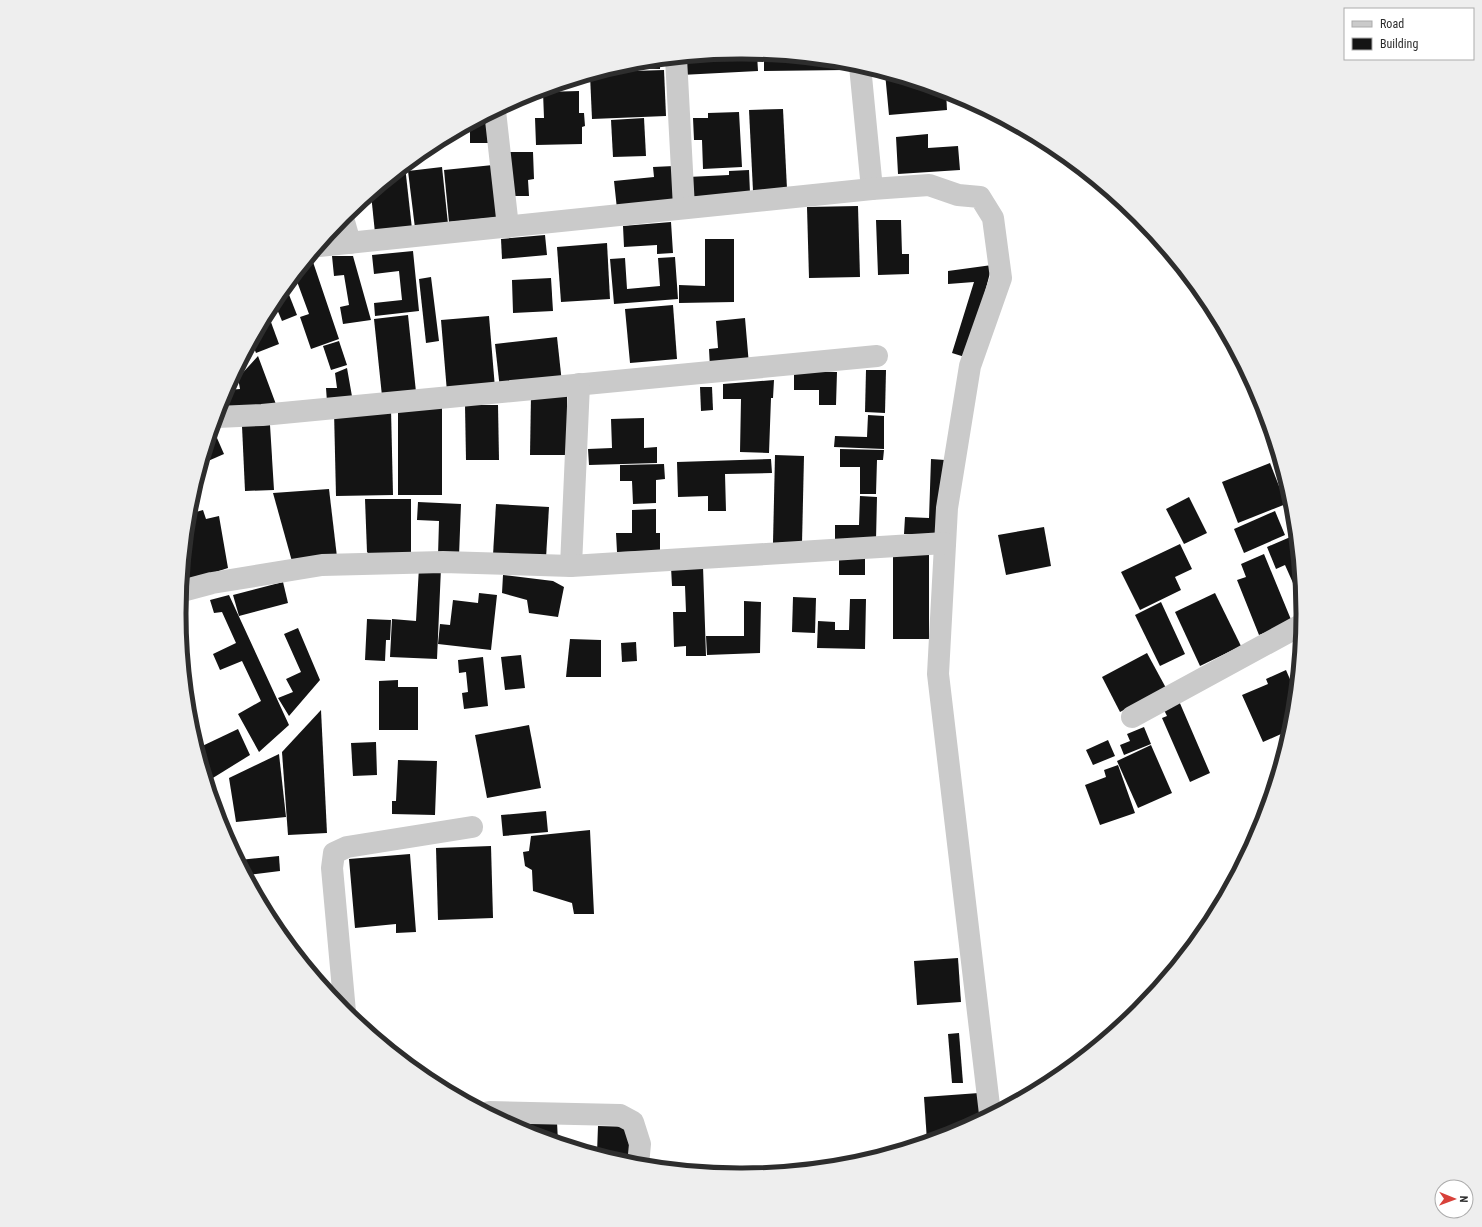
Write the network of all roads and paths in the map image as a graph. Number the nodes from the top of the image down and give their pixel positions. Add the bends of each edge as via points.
1 (676, 63) edge
2 (861, 73) edge
3 (496, 116) edge
4 (872, 189) junction
5 (684, 208) junction
6 (345, 225) edge
7 (508, 227) junction
8 (350, 243) junction
9 (327, 245) edge
10 (878, 356) dead end
11 (580, 384) junction
12 (223, 417) edge
13 (945, 544) junction
14 (571, 566) junction
15 (187, 590) edge
16 (1295, 628) edge
17 (1132, 717) dead end
18 (472, 827) dead end
19 (344, 1001) edge
20 (989, 1109) edge
21 (499, 1112) edge
22 (639, 1158) edge

1 - 5 street
2 - 4 street
3 - 7 street
4 - 5 street
4 - 13 street via 929,185 958,195 980,197 993,218 1001,278 970,366 947,508
5 - 7 street
6 - 8 street
7 - 8 street
8 - 9 street
10 - 11 street
11 - 12 street
11 - 14 street
13 - 14 street
13 - 20 street via 938,674
14 - 15 street via 443,562 322,565
16 - 17 street
18 - 19 street via 347,847 334,853 332,868
21 - 22 street via 620,1115 633,1122 640,1144

